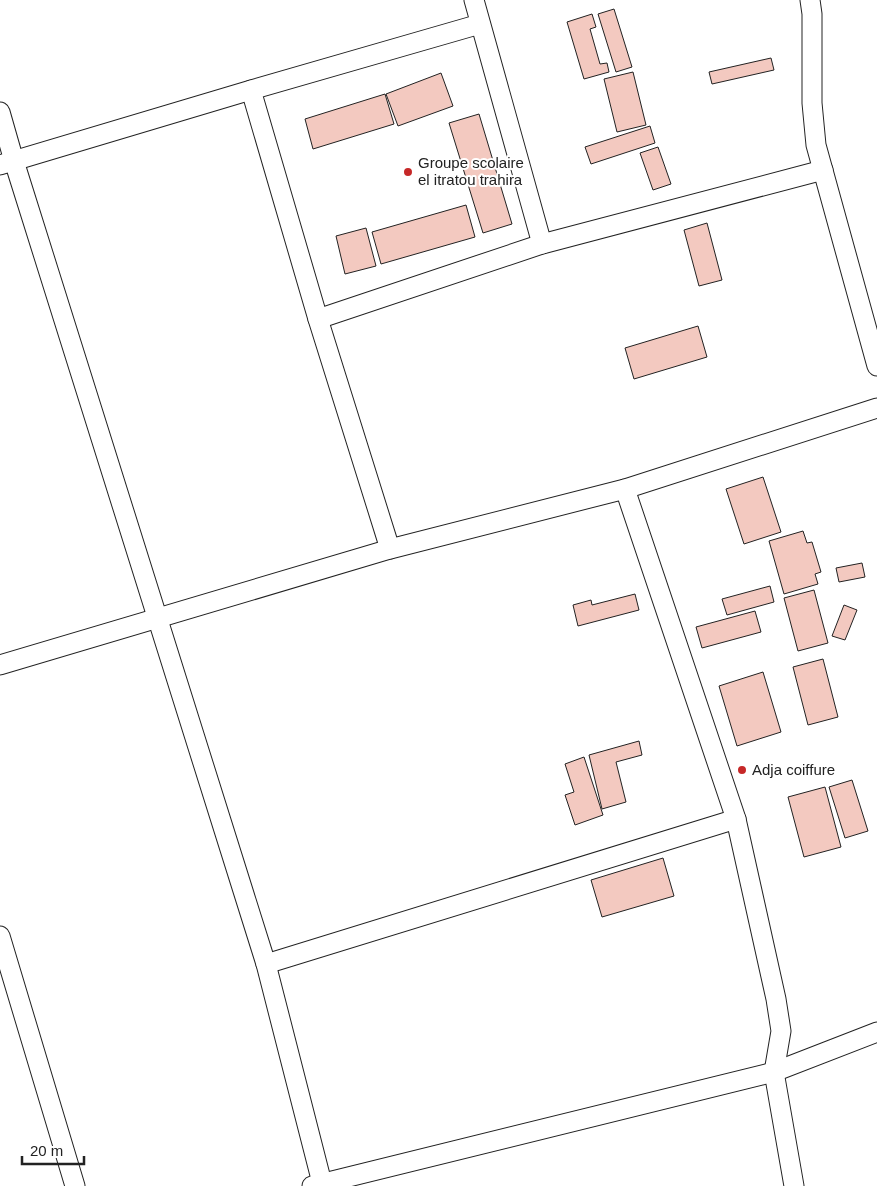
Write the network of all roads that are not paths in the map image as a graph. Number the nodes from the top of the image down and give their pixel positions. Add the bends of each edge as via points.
1 (474, 0) edge
2 (810, 0) edge
3 (480, 24) junction
4 (251, 90) junction
5 (0, 112) edge
6 (7, 164) edge
7 (823, 170) junction
8 (542, 244) junction
9 (318, 319) junction
10 (877, 366) edge
11 (877, 408) edge
12 (625, 489) junction
13 (390, 549) junction
14 (158, 620) junction
15 (0, 666) edge
16 (736, 819) junction
17 (0, 936) edge
18 (266, 964) junction
19 (877, 1032) edge
20 (774, 1072) junction
21 (317, 1184) edge
22 (75, 1186) edge
23 (794, 1186) edge

1 - 3 street
2 - 7 street via 812,103 816,145
3 - 4 street
3 - 8 street
4 - 6 street
4 - 9 street
5 - 6 street
6 - 14 street
7 - 8 street
7 - 10 street
8 - 9 street
9 - 13 street
11 - 12 street
12 - 13 street
12 - 16 street
13 - 14 street
14 - 15 street
14 - 18 street
16 - 18 street
16 - 20 street via 781,1032
17 - 22 street
18 - 21 street
19 - 20 street
20 - 21 street
20 - 23 street

